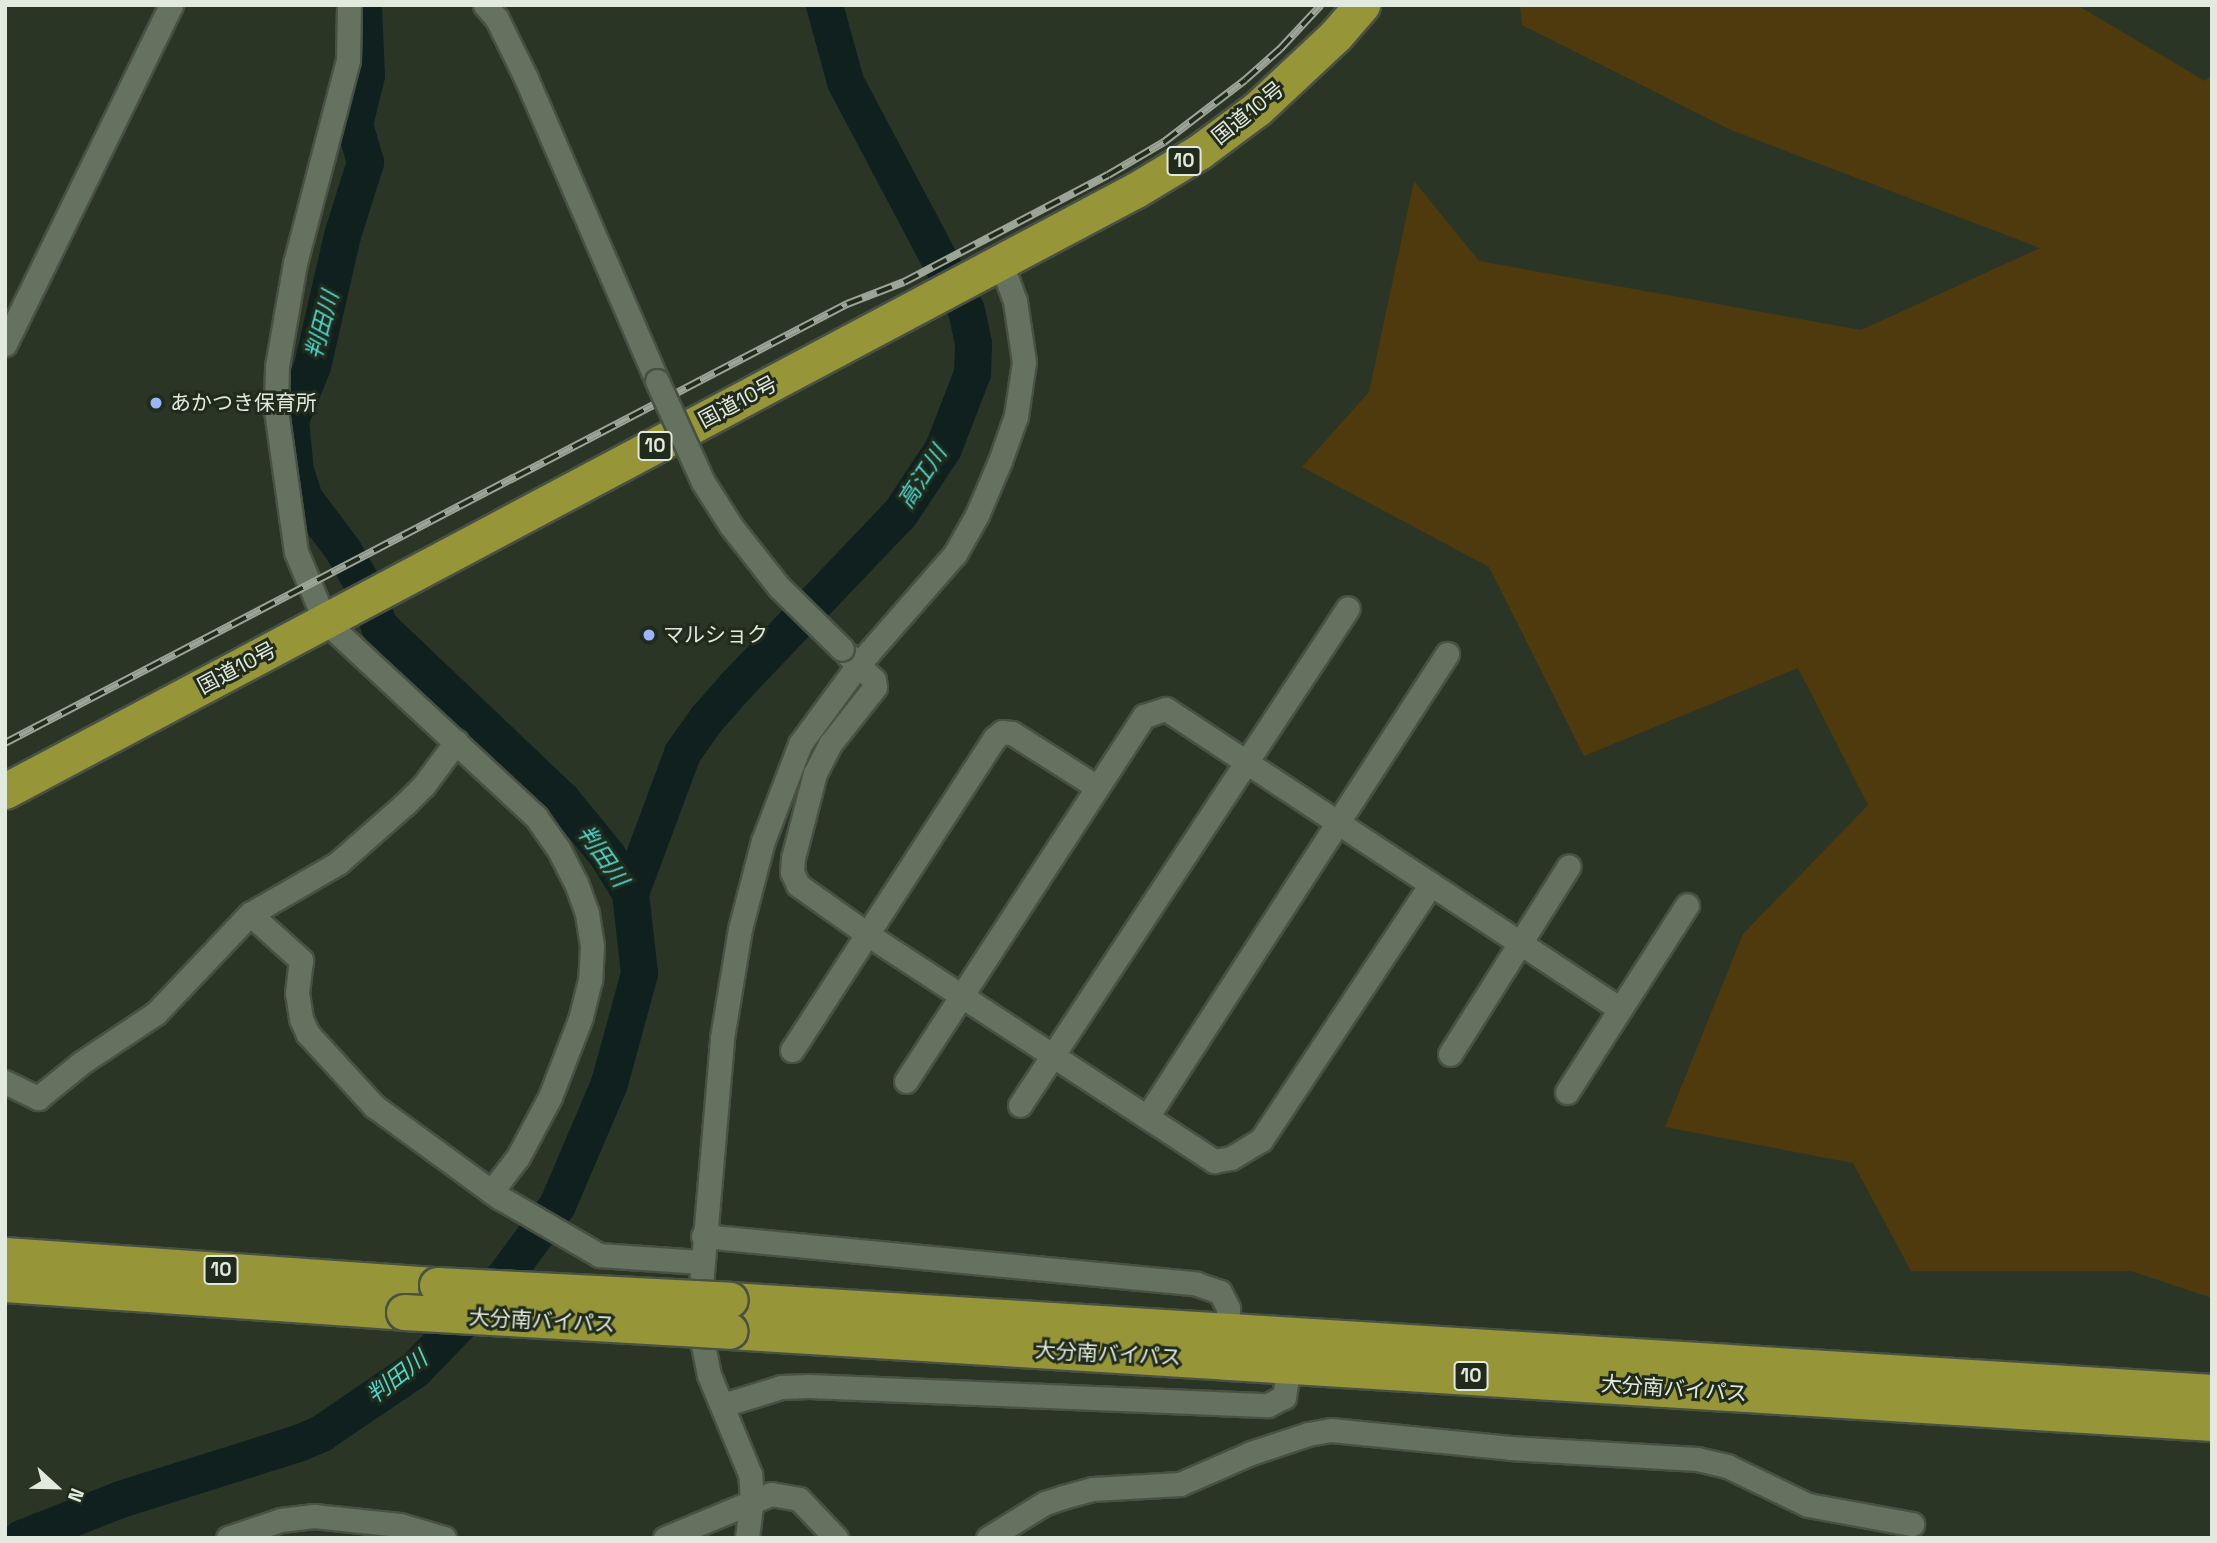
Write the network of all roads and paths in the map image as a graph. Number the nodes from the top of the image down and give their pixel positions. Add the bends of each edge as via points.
1 (170, 5) edge
2 (349, 5) edge
3 (485, 5) edge
4 (1362, 5) edge
5 (988, 270) junction
6 (5, 344) edge
7 (1348, 608) dead end
8 (329, 619) junction
9 (1447, 654) dead end
10 (850, 657) junction
11 (456, 742) junction
12 (1246, 762) junction
13 (1097, 787) junction
14 (5, 790) edge
15 (1338, 823) junction
16 (1569, 866) dead end
17 (1431, 884) junction
18 (1687, 905) dead end
19 (250, 914) junction
20 (867, 934) junction
21 (1520, 943) junction
22 (962, 995) junction
23 (1620, 1009) junction
24 (792, 1050) dead end
25 (1450, 1054) dead end
26 (1053, 1055) junction
27 (905, 1081) dead end
28 (5, 1083) edge
29 (1567, 1092) dead end
30 (1020, 1105) dead end
31 (1147, 1117) junction
32 (495, 1194) junction
33 (704, 1236) junction
34 (5, 1255) edge
35 (701, 1262) junction
36 (5, 1284) edge
37 (729, 1316) junction
38 (1228, 1330) junction
39 (1289, 1365) junction
40 (2212, 1392) edge
41 (723, 1405) junction
42 (2212, 1423) edge
43 (752, 1500) junction
44 (1912, 1524) dead end
45 (228, 1538) edge
46 (444, 1538) edge
47 (665, 1538) edge
48 (747, 1538) edge
49 (836, 1538) edge
50 (988, 1538) edge

1 - 6 street
2 - 8 street via 348,60 295,262 276,388 296,552
3 - 10 street, bridge via 526,78 703,482 779,587
4 - 5 highway, 国道10号 / 10 via 1287,83 1230,130 1162,175
5 - 8 highway, 国道10号 / 10
5 - 10 street via 1017,310 1024,362 1023,388 1010,434 964,540 930,585
7 - 12 street
8 - 11 street
8 - 14 highway, 国道10号 / 10
9 - 15 street
10 - 20 street via 874,680 875,687 822,758 804,807 792,864 794,878 804,890
10 - 33 street via 800,744 776,802 747,896 725,1008
11 - 19 street via 424,785 338,863
11 - 32 street via 536,817 558,848 587,914 592,946 581,1017 550,1097
12 - 13 street via 1166,709 1152,711 1144,716
12 - 15 street
12 - 26 street
13 - 20 street via 1012,733 1002,732
13 - 22 street
15 - 17 street
15 - 31 street
16 - 21 street
17 - 21 street
17 - 31 street via 1261,1140 1231,1158 1214,1161
18 - 23 street
19 - 28 street via 156,1013 38,1098
19 - 32 street via 301,960 301,1019 324,1055 374,1106
20 - 22 street
20 - 24 street
21 - 23 street
21 - 25 street
22 - 26 street
22 - 27 street
23 - 29 street
26 - 30 street
26 - 31 street
32 - 35 street via 586,1249 612,1258
33 - 35 street
33 - 38 street via 1197,1284 1220,1292 1228,1308
34 - 37 highway, 大分南バイパス / 10, bridge via 438,1285
35 - 41 street via 700,1338 709,1375
36 - 37 highway, 大分南バイパス / 10, bridge via 404,1312
37 - 38 highway, 大分南バイパス / 10
37 - 39 highway, 大分南バイパス / 10
38 - 40 highway, 大分南バイパス / 10
39 - 41 street via 1284,1397 1268,1405 809,1386 781,1387
39 - 42 highway, 大分南バイパス / 10
41 - 43 street via 750,1474
43 - 47 street
43 - 48 street
43 - 49 street via 771,1494 799,1499
44 - 50 street via 1808,1505 1727,1466 1697,1459 1510,1448 1331,1430 1251,1453 1180,1484 1093,1489 1063,1497
45 - 46 street via 281,1520 314,1516 400,1525

